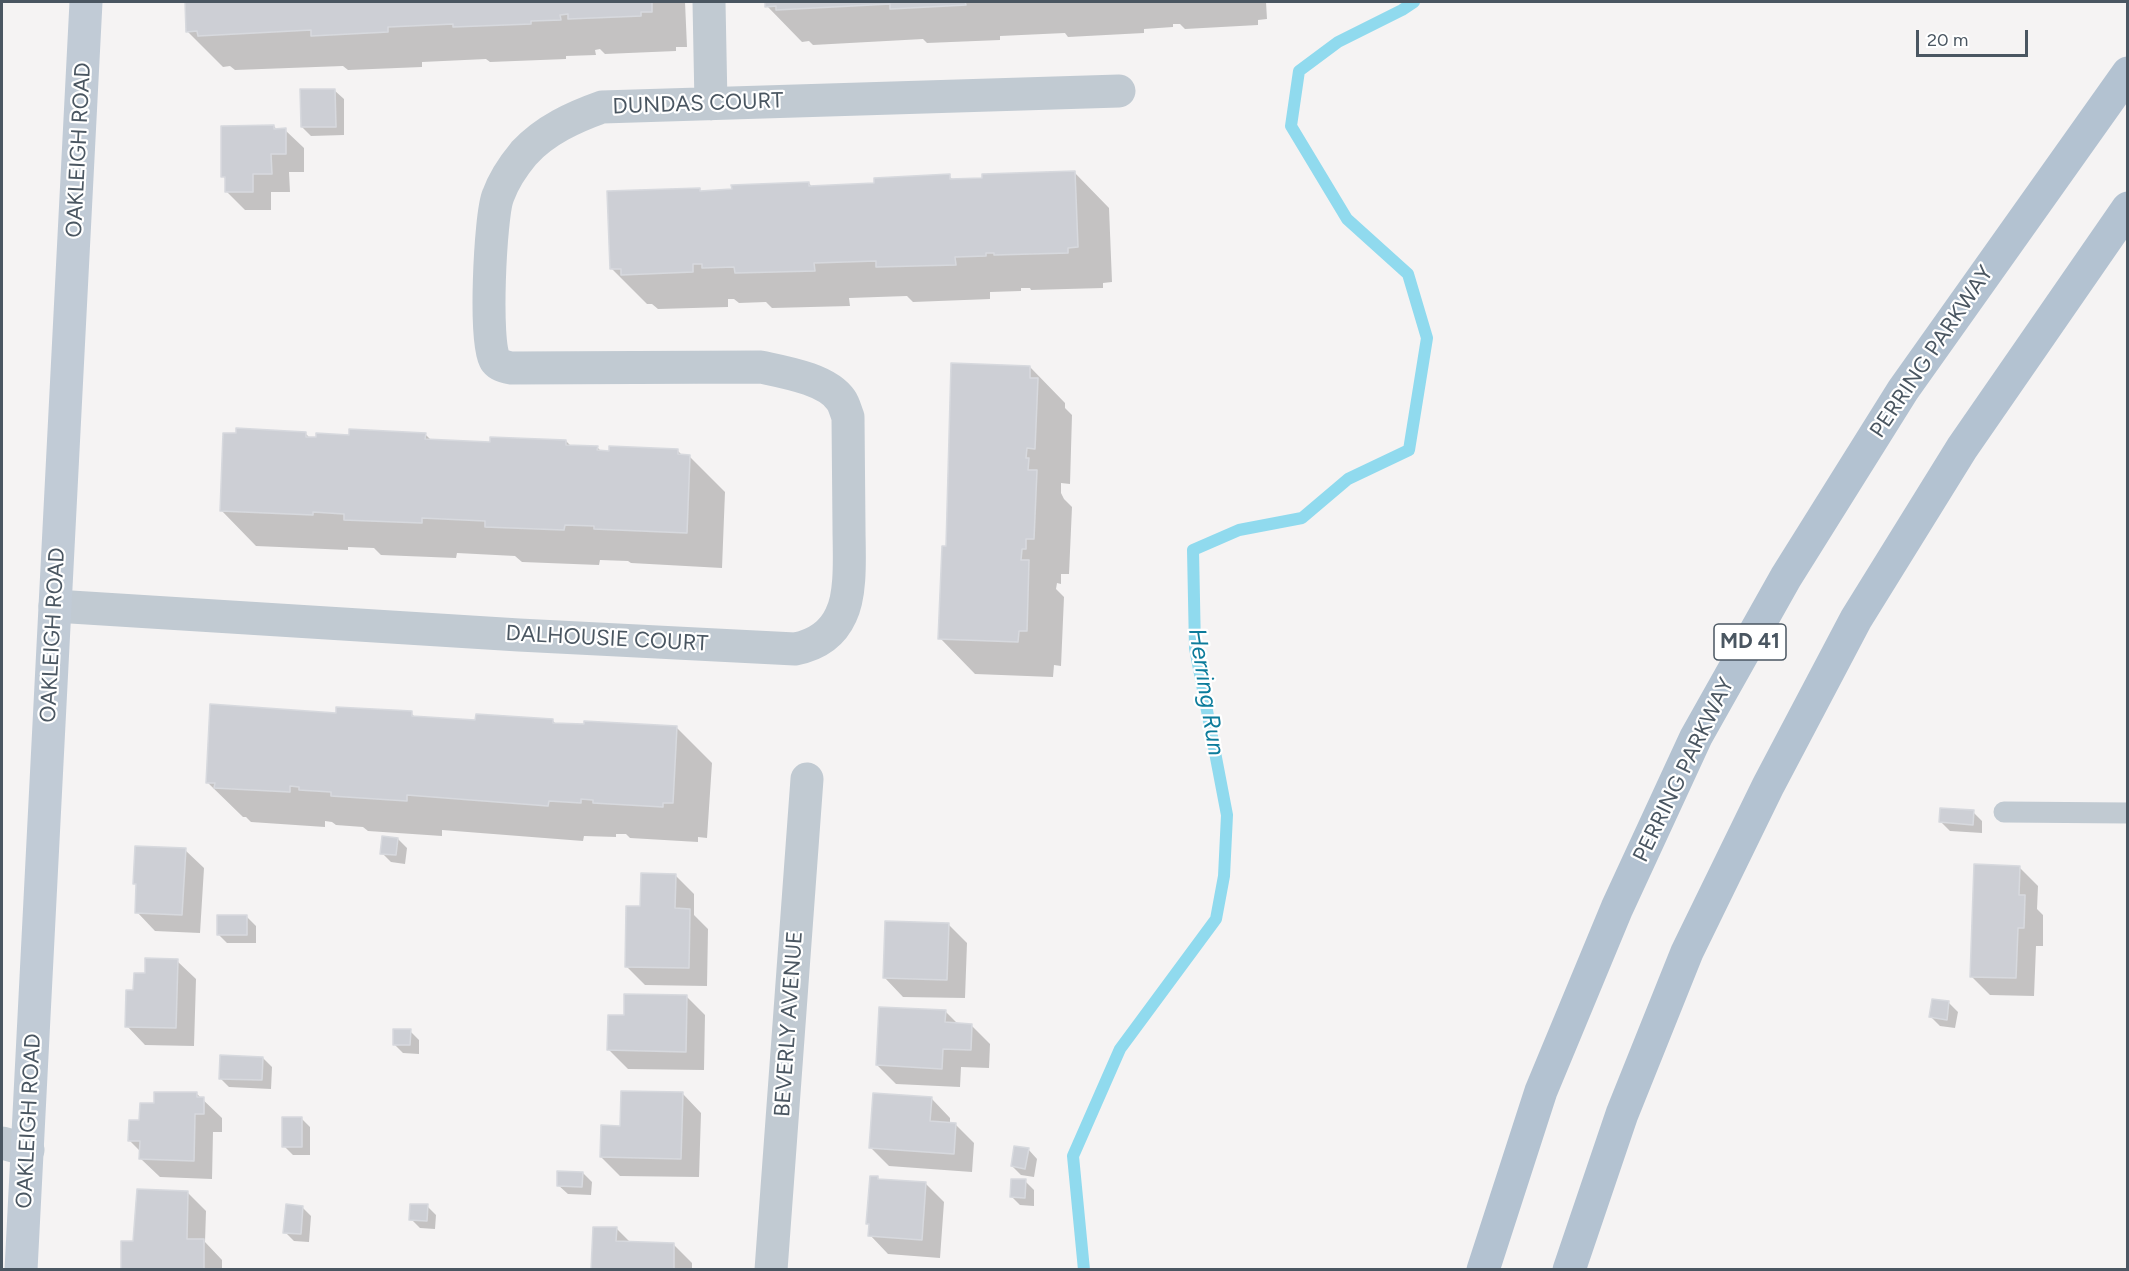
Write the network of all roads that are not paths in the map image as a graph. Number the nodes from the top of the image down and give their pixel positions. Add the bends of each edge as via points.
1 (86, 2) edge
2 (709, 2) edge
3 (2127, 73) edge
4 (1119, 91) dead end
5 (711, 104) junction
6 (2127, 208) edge
7 (761, 367) joint
8 (55, 606) junction
9 (807, 780) dead end
10 (2004, 812) dead end
11 (2127, 813) edge
12 (15, 1147) edge
13 (21, 1269) edge
14 (771, 1269) edge
15 (1484, 1269) edge
16 (1569, 1269) edge

1 - 8 street, OAKLEIGH ROAD
2 - 5 street
3 - 15 main road, PERRING PARKWAY / MD 41 via 1903,390 1786,577 1696,737 1617,908 1541,1091
4 - 5 street, DUNDAS COURT
5 - 7 street, DUNDAS COURT via 602,107 548,132 524,153 497,197 491,232 491,351 494,360 511,368
6 - 16 main road via 1956,458 1856,619 1768,786 1687,952 1622,1114
7 - 8 street, DALHOUSIE COURT via 821,385 840,398 848,417 849,576 843,612 825,636 808,646 795,649 519,635
8 - 12 street, OAKLEIGH ROAD
9 - 14 street, BEVERLY AVENUE
10 - 11 lane
12 - 13 street, OAKLEIGH ROAD

